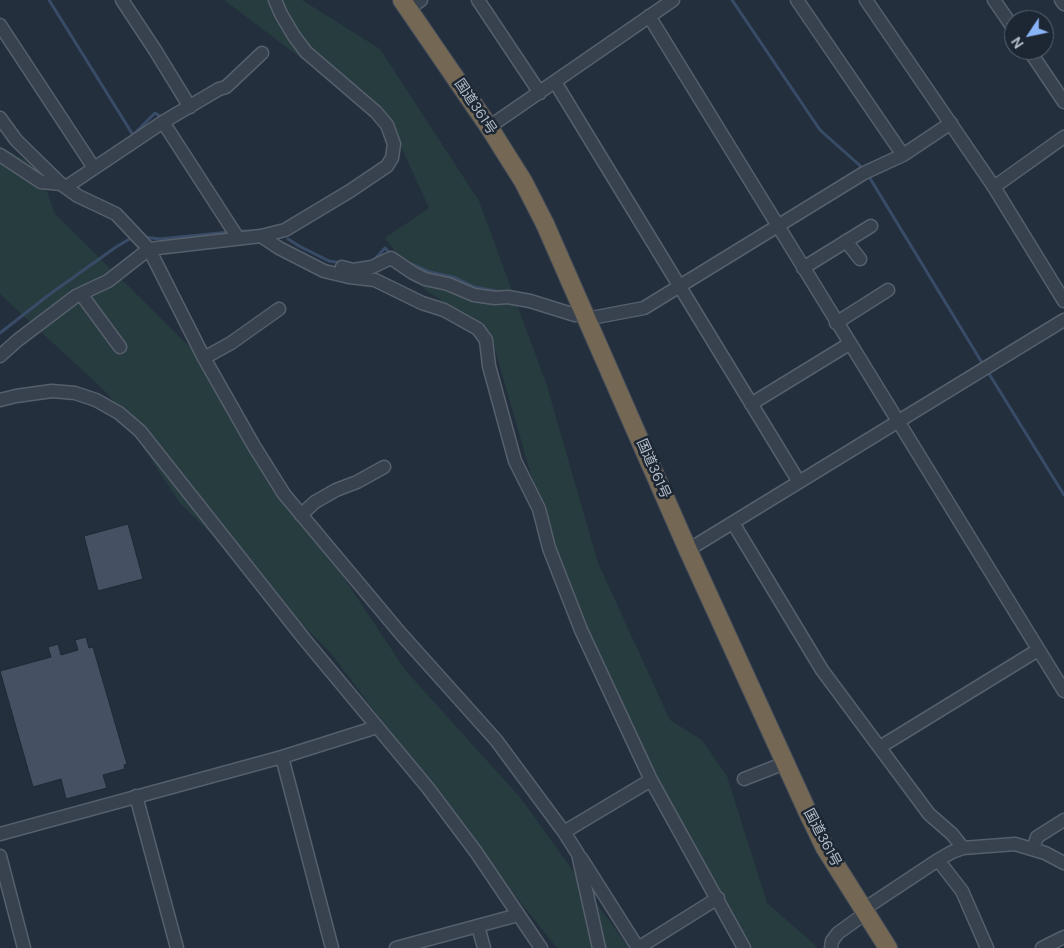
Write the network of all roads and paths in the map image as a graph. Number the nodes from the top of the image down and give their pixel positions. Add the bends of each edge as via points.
1 (122, 0) edge
2 (275, 0) edge
3 (478, 0) edge
4 (673, 0) edge
5 (797, 0) edge
6 (866, 0) edge
7 (994, 0) edge
8 (1061, 0) edge
9 (410, 3) edge
10 (1064, 4) edge
11 (1004, 14) edge
12 (649, 16) junction
13 (0, 25) edge
14 (262, 53) dead end
15 (1036, 60) edge
16 (556, 82) junction
17 (540, 93) junction
18 (1064, 102) edge
19 (190, 107) junction
20 (0, 118) edge
21 (163, 122) junction
22 (951, 123) junction
23 (489, 127) junction
24 (1064, 138) edge
25 (0, 155) edge
26 (903, 156) junction
27 (94, 168) junction
28 (63, 186) junction
29 (994, 187) junction
30 (776, 224) junction
31 (871, 226) dead end
32 (261, 236) junction
33 (238, 238) junction
34 (846, 242) junction
35 (149, 249) junction
36 (860, 259) dead end
37 (803, 268) junction
38 (678, 285) junction
39 (888, 290) dead end
40 (81, 294) junction
41 (1064, 301) edge
42 (279, 309) dead end
43 (585, 316) junction
44 (1064, 320) edge
45 (836, 323) junction
46 (849, 344) junction
47 (120, 347) dead end
48 (0, 356) edge
49 (204, 358) junction
50 (0, 400) edge
51 (751, 404) junction
52 (897, 422) junction
53 (384, 467) dead end
54 (799, 482) junction
55 (300, 514) junction
56 (733, 523) junction
57 (688, 550) junction
58 (1038, 650) junction
59 (1064, 692) edge
60 (377, 727) junction
61 (880, 747) junction
62 (282, 757) junction
63 (785, 763) junction
64 (744, 779) dead end
65 (651, 780) junction
66 (136, 796) junction
67 (1064, 820) edge
68 (564, 832) junction
69 (0, 834) edge
70 (963, 848) junction
71 (1033, 849) junction
72 (578, 854) junction
73 (0, 856) edge
74 (938, 860) junction
75 (1064, 863) edge
76 (718, 898) junction
77 (865, 911) junction
78 (518, 915) junction
79 (478, 926) junction
80 (1064, 937) edge
81 (24, 948) edge
82 (178, 948) edge
83 (332, 948) edge
84 (396, 948) edge
85 (484, 948) edge
86 (541, 948) edge
87 (598, 948) edge
88 (744, 948) edge
89 (831, 948) edge
90 (888, 948) edge
91 (987, 948) edge
92 (1042, 948) edge

1 - 19 street
2 - 32 street via 306,52 376,112 387,125 394,144 392,158 378,173 285,230
3 - 17 street
4 - 12 street
5 - 26 street
6 - 22 street
7 - 11 street
8 - 10 street
9 - 23 highway, 国道361号
12 - 16 street
12 - 30 street
13 - 27 street
14 - 19 street via 226,87
15 - 18 street
16 - 17 street
16 - 38 street
17 - 23 street
19 - 21 street
20 - 28 street via 16,140
21 - 27 street
21 - 33 street
22 - 26 street
22 - 29 street
23 - 43 highway, 国道361号 via 545,224
24 - 29 street
25 - 28 street via 41,182
26 - 30 street via 866,172
27 - 28 street
28 - 35 street via 116,214
29 - 41 street
30 - 37 street
30 - 38 street
31 - 34 street
32 - 33 street
32 - 43 street via 334,266 354,270 372,267 391,258 426,279 474,295 530,302
32 - 65 street via 324,271 375,280 444,310 478,329 486,340 489,366 515,461 539,509 549,548 581,630
33 - 35 street
34 - 36 street
34 - 37 street
35 - 40 street via 108,281
35 - 49 street
37 - 45 street
38 - 43 street via 644,308
38 - 51 street
39 - 45 street
40 - 47 street
40 - 48 street
42 - 49 street
43 - 57 highway, 国道361号
44 - 52 street
45 - 46 street
46 - 51 street
46 - 52 street
49 - 55 street via 254,446
50 - 60 street via 52,391 75,393 119,413 146,439
51 - 54 street
52 - 54 street
52 - 58 street
53 - 55 street via 336,490
54 - 56 street
55 - 68 street via 496,740
56 - 57 street
56 - 61 street via 822,670
57 - 63 highway, 国道361号
58 - 59 street
58 - 61 street
60 - 62 street
60 - 78 street via 439,802
61 - 70 street via 929,814
62 - 66 street
62 - 83 street
63 - 64 street
63 - 77 highway, 国道361号 via 825,848
65 - 68 street
65 - 76 street
66 - 69 street
66 - 82 street
67 - 71 street via 1037,837
68 - 72 street
70 - 71 street via 1015,844
70 - 74 street
71 - 75 street
72 - 76 street via 638,948
72 - 87 street
73 - 81 street
74 - 77 street
74 - 91 street via 962,891
76 - 88 street
77 - 89 street via 838,933
77 - 90 highway, 国道361号
78 - 79 street
78 - 86 street
79 - 84 street
79 - 85 street
80 - 92 street

